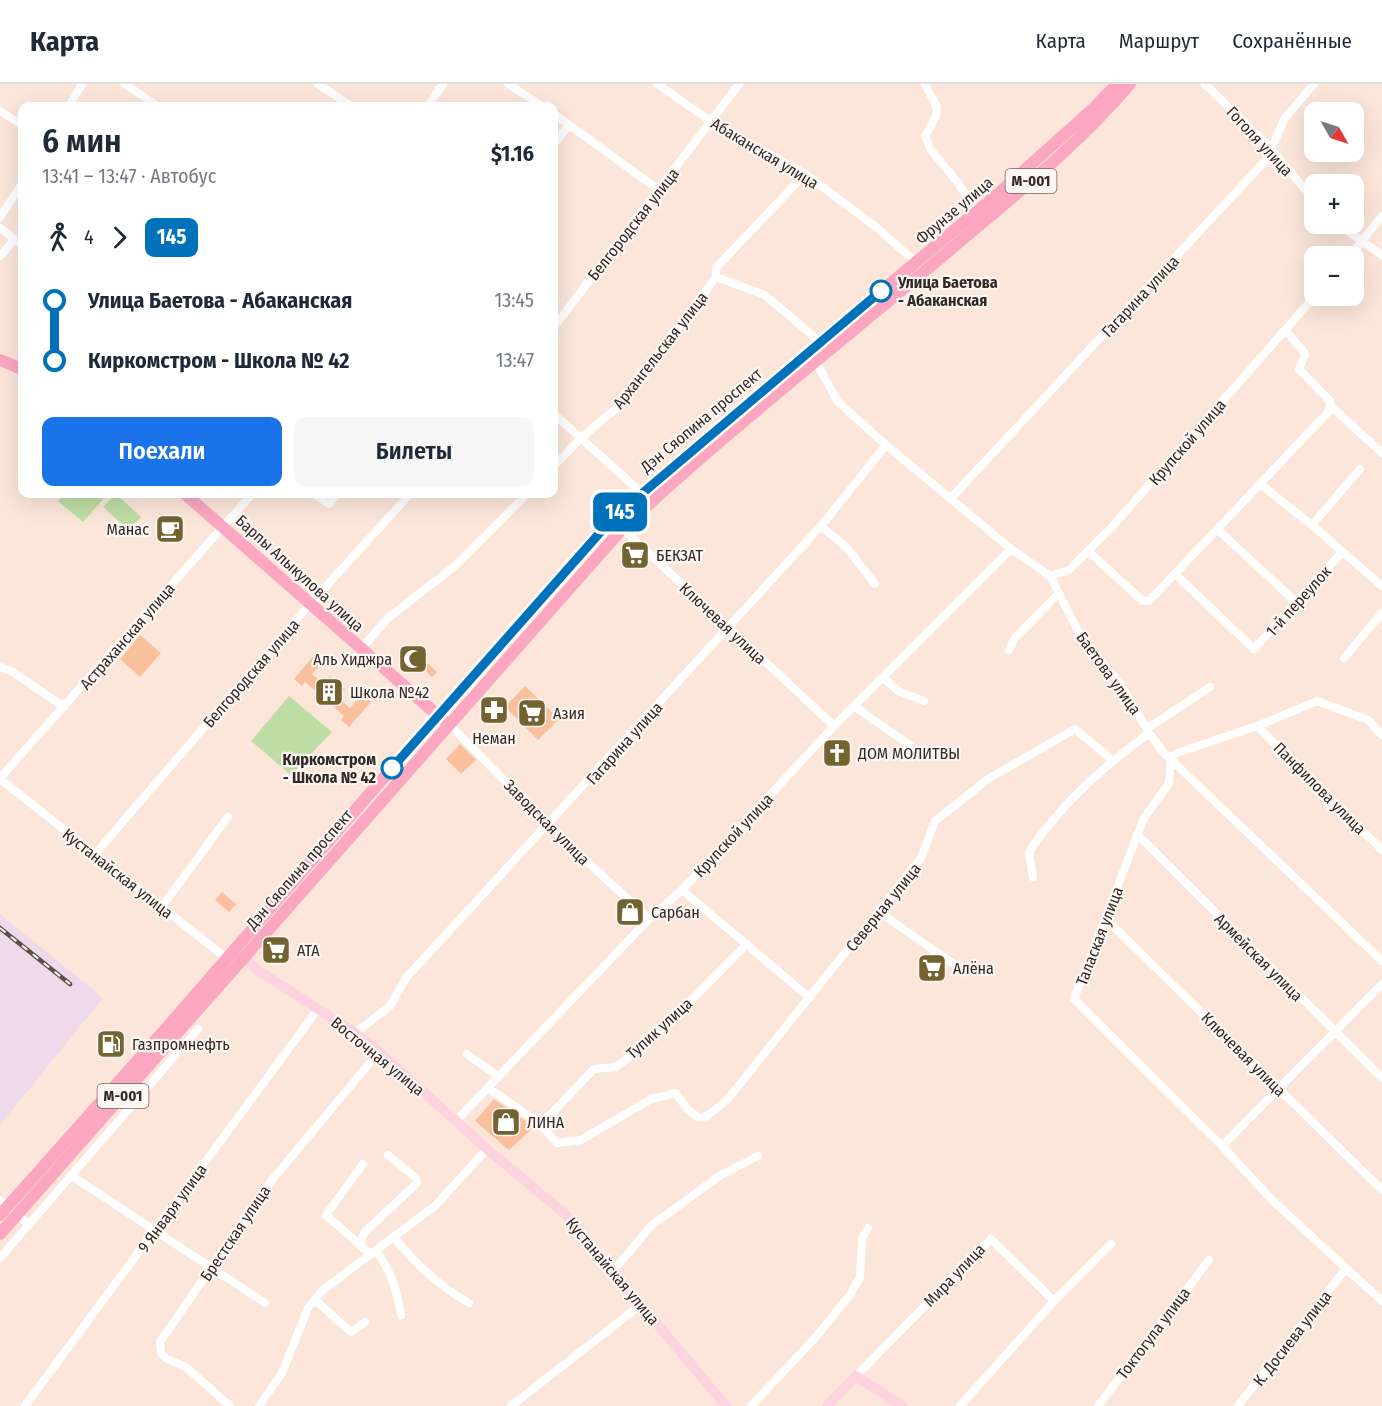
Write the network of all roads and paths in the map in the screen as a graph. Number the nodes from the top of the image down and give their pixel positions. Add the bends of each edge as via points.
1 (82, 84) edge
2 (125, 84) edge
3 (318, 84) edge
4 (443, 84) edge
5 (508, 84) edge
6 (657, 84) edge
7 (739, 84) edge
8 (925, 84) edge
9 (1116, 84) edge
10 (1130, 84) edge
11 (1205, 84) edge
12 (1314, 84) edge
13 (71, 102) edge
14 (151, 102) edge
15 (345, 102) edge
16 (431, 102) edge
17 (536, 102) edge
18 (0, 111) edge
19 (558, 117) edge
20 (18, 122) edge
21 (712, 122) junction
22 (570, 125) junction
23 (558, 139) edge
24 (1271, 149) junction
25 (805, 174) junction
26 (1304, 188) edge
27 (18, 190) edge
28 (659, 190) junction
29 (977, 212) junction
30 (1382, 216) edge
31 (0, 217) edge
32 (0, 228) edge
33 (1350, 234) edge
34 (15, 239) junction
35 (18, 242) edge
36 (1362, 243) junction
37 (1359, 246) edge
38 (1382, 255) edge
39 (0, 256) edge
40 (921, 267) junction
41 (716, 277) junction
42 (1307, 306) edge
43 (558, 322) edge
44 (1285, 330) junction
45 (820, 342) junction
46 (0, 360) edge
47 (816, 362) junction
48 (18, 367) edge
49 (1331, 406) junction
50 (558, 418) edge
51 (581, 438) junction
52 (886, 445) junction
53 (1382, 453) edge
54 (558, 462) edge
55 (1360, 469) dead end
56 (1260, 484) junction
57 (646, 497) junction
58 (189, 498) edge
59 (248, 498) edge
60 (320, 498) edge
61 (334, 498) edge
62 (406, 498) edge
63 (523, 498) edge
64 (951, 498) junction
65 (612, 519) junction
66 (1312, 525) junction
67 (223, 526) junction
68 (821, 526) junction
69 (622, 529) junction
70 (1217, 529) junction
71 (1011, 549) junction
72 (1088, 551) junction
73 (1342, 552) junction
74 (1175, 574) junction
75 (1050, 576) junction
76 (875, 584) dead end
77 (1382, 586) edge
78 (1059, 593) junction
79 (1296, 602) junction
80 (310, 604) junction
81 (1382, 613) edge
82 (728, 629) junction
83 (361, 649) junction
84 (1009, 650) dead end
85 (1344, 658) dead end
86 (0, 667) edge
87 (884, 678) junction
88 (1210, 687) dead end
89 (924, 700) dead end
90 (64, 707) junction
91 (855, 707) junction
92 (437, 716) junction
93 (448, 723) junction
94 (834, 726) junction
95 (1257, 726) junction
96 (1148, 730) junction
97 (1382, 735) edge
98 (910, 746) dead end
99 (1171, 757) junction
100 (1112, 760) junction
101 (0, 779) edge
102 (228, 817) dead end
103 (548, 825) junction
104 (1137, 834) junction
105 (1382, 850) edge
106 (95, 854) junction
107 (1034, 877) dead end
108 (682, 890) junction
109 (161, 907) junction
110 (879, 912) junction
111 (1105, 918) junction
112 (649, 919) junction
113 (747, 944) junction
114 (236, 958) junction
115 (1382, 961) edge
116 (958, 967) dead end
117 (1382, 984) edge
118 (810, 998) junction
119 (318, 1009) junction
120 (198, 1029) dead end
121 (1335, 1032) junction
122 (355, 1033) junction
123 (380, 1052) junction
124 (467, 1054) dead end
125 (499, 1077) junction
126 (1382, 1078) edge
127 (488, 1088) junction
128 (1278, 1088) junction
129 (456, 1121) junction
130 (539, 1123) junction
131 (1222, 1146) junction
132 (487, 1149) junction
133 (388, 1155) dead end
134 (758, 1156) dead end
135 (363, 1164) dead end
136 (72, 1176) junction
137 (1382, 1190) edge
138 (6, 1209) edge
139 (28, 1226) junction
140 (868, 1228) dead end
141 (155, 1231) junction
142 (0, 1234) edge
143 (394, 1237) junction
144 (359, 1244) junction
145 (1112, 1244) dead end
146 (373, 1252) junction
147 (0, 1258) edge
148 (1209, 1260) dead end
149 (212, 1268) junction
150 (1345, 1270) junction
151 (613, 1271) junction
152 (315, 1300) junction
153 (1054, 1301) junction
154 (1382, 1301) edge
155 (265, 1303) dead end
156 (469, 1303) dead end
157 (642, 1304) junction
158 (401, 1315) dead end
159 (365, 1322) dead end
160 (856, 1376) junction
161 (261, 1405) edge
162 (25, 1406) edge
163 (230, 1406) edge
164 (511, 1406) edge
165 (726, 1406) edge
166 (751, 1406) edge
167 (827, 1406) edge
168 (902, 1406) edge
169 (960, 1406) edge
170 (1098, 1406) edge
171 (1238, 1406) edge

1 - 13 street
2 - 14 street
3 - 15 street
4 - 16 street
5 - 17 street
6 - 21 street, Абаканская улица
7 - 21 street, Белгородская улица
8 - 29 street via 938,106 926,136 931,150
9 - 29 main road, Фрунзе улица / M-001
10 - 40 main road, Фрунзе улица / M-001 via 1063,152
11 - 24 street, Гоголя улица
12 - 24 street, Гагарина улица via 1285,118
18 - 20 street
19 - 22 street
21 - 25 street, Абаканская улица
21 - 28 street, Белгородская улица
22 - 23 street
22 - 28 street
24 - 26 street, Гоголя улица
24 - 64 street, Гагарина улица via 1266,160 1190,243
25 - 40 street, Абаканская улица via 876,227
25 - 41 street, Архангельская улица via 716,268
27 - 31 street
28 - 43 street, Белгородская улица
29 - 40 main road, Фрунзе улица / M-001
30 - 36 street
32 - 34 street
33 - 36 street
34 - 35 street
34 - 39 street
36 - 37 street
36 - 38 street
40 - 45 main road, Дэн Сяопина проспект / M-001
40 - 47 main road, Дэн Сяопина проспект / M-001
41 - 45 street via 765,294
41 - 51 street, Архангельская улица via 618,407
42 - 44 street, Крупской улица
44 - 49 street via 1304,351 1299,369
44 - 72 street, Крупской улица
45 - 57 main road, Дэн Сяопина проспект / M-001
46 - 48 main road
47 - 52 street, Баетова улица via 838,402
47 - 57 main road, Дэн Сяопина проспект / M-001
49 - 53 street
49 - 56 street
50 - 51 street
51 - 54 street, Архангельская улица
51 - 57 street
52 - 64 street, Баетова улица
52 - 68 street, Гагарина улица
55 - 66 street
56 - 66 street
56 - 70 street
57 - 65 main road, Дэн Сяопина проспект / M-001
57 - 69 main road, Дэн Сяопина проспект / M-001
58 - 67 main road, Барпы Алыкулова улица
59 - 67 street, Астраханская улица
60 - 61 street via 329,504
62 - 80 street, Белгородская улица
63 - 83 street via 455,567 388,618
64 - 71 street, Баетова улица
65 - 69 street, Ключевая улица
65 - 92 main road, Дэн Сяопина проспект / M-001
66 - 73 street
67 - 80 main road, Барпы Алыкулова улица
67 - 90 street, Астраханская улица
68 - 76 street via 847,548
68 - 82 street, Гагарина улица
69 - 82 street, Ключевая улица
69 - 93 main road, Дэн Сяопина проспект / M-001
70 - 74 street
70 - 79 street
71 - 75 street, Баетова улица
71 - 87 street, Крупской улица
72 - 74 street via 1143,601 1149,601
72 - 75 street, Крупской улица via 1069,570
73 - 77 street
73 - 79 street, 1-й переулок
74 - 79 street, 1-й переулок via 1254,649
75 - 78 street, Баетова улица
78 - 84 street via 1015,638
78 - 96 street, Баетова улица via 1079,633 1123,688
80 - 83 main road, Барпы Алыкулова улица
80 - 106 street, Белгородская улица
81 - 85 street
82 - 94 street, Ключевая улица
82 - 103 street, Гагарина улица
83 - 92 main road, Барпы Алыкулова улица
86 - 90 street
87 - 89 street via 898,691
87 - 91 street, Крупской улица
88 - 96 street
90 - 101 street, Астраханская улица
91 - 94 street, Крупской улица
91 - 98 street
92 - 93 main road, Барпы Алыкулова улица
92 - 114 main road, Дэн Сяопина проспект / M-001
93 - 103 street, Заводская улица
93 - 114 main road, Дэн Сяопина проспект / M-001
94 - 108 street, Крупской улица
95 - 97 street via 1317,701 1368,720
95 - 99 street
95 - 105 street, Панфилова улица
96 - 99 street, Баетова улица
96 - 100 street
99 - 104 street, Талаская улица via 1169,783
99 - 115 street, Баетова улица
100 - 107 street via 1042,832 1029,852
100 - 110 street, Северная улица via 1075,729 988,779 935,821 921,858
101 - 106 street, Кустанайская улица
102 - 109 street
103 - 112 street, Заводская улица
103 - 122 street, Гагарина улица via 406,978 390,1006
104 - 111 street, Талаская улица
104 - 121 street, Армейская улица
106 - 109 street, Кустанайская улица
108 - 112 street, Крупской улица
108 - 113 street
109 - 114 street, Кустанайская улица
110 - 116 street
110 - 118 street, Северная улица
111 - 128 street, Ключевая улица
111 - 131 street, Талаская улица via 1074,999
112 - 125 street, Крупской улица
113 - 118 street
113 - 130 street, Тупик улица via 656,1036 616,1067 594,1069
114 - 119 street, Восточная улица
114 - 138 main road, Дэн Сяопина проспект / M-001
117 - 121 street
118 - 130 street, Северная улица via 727,1100 707,1116 699,1118 675,1093 651,1099 581,1140 557,1143
119 - 122 street, Восточная улица
119 - 141 street, 9 Января улица
120 - 136 street
121 - 126 street, Армейская улица
121 - 128 street
122 - 123 street, Восточная улица
123 - 129 street, Восточная улица
123 - 149 street, Брестская улица via 272,1180
124 - 125 street
125 - 127 street, Крупской улица
127 - 129 street, Крупской улица
127 - 130 street
128 - 131 street
128 - 137 street, Ключевая улица
129 - 132 street, Восточная улица
131 - 150 street, Талаская улица
132 - 143 street via 435,1206
132 - 151 street, Кустанайская улица via 565,1214
133 - 144 street via 417,1183 365,1232
134 - 151 street via 721,1175 652,1225
135 - 144 street via 326,1215
136 - 139 street
136 - 141 street
138 - 139 street
138 - 142 main road, Дэн Сяопина проспект / M-001
139 - 147 street
140 - 166 street via 862,1239 860,1277 850,1294
141 - 149 street
141 - 162 street, 9 Января улица
143 - 146 street
143 - 156 street via 414,1262
144 - 146 street
145 - 153 street
146 - 152 street
146 - 158 street via 393,1276
148 - 170 street, Токтогула улица
149 - 155 street
149 - 163 street, Брестская улица via 160,1342 161,1353 186,1367
150 - 154 street, Талаская улица
150 - 171 street, К. Досиева улица
151 - 157 street, Кустанайская улица
152 - 159 street via 351,1332
152 - 161 street via 308,1308 282,1373
153 - 160 street, Мира улица via 991,1239
153 - 169 street
157 - 164 street
157 - 165 street, Кустанайская улица
160 - 167 street
160 - 168 street

